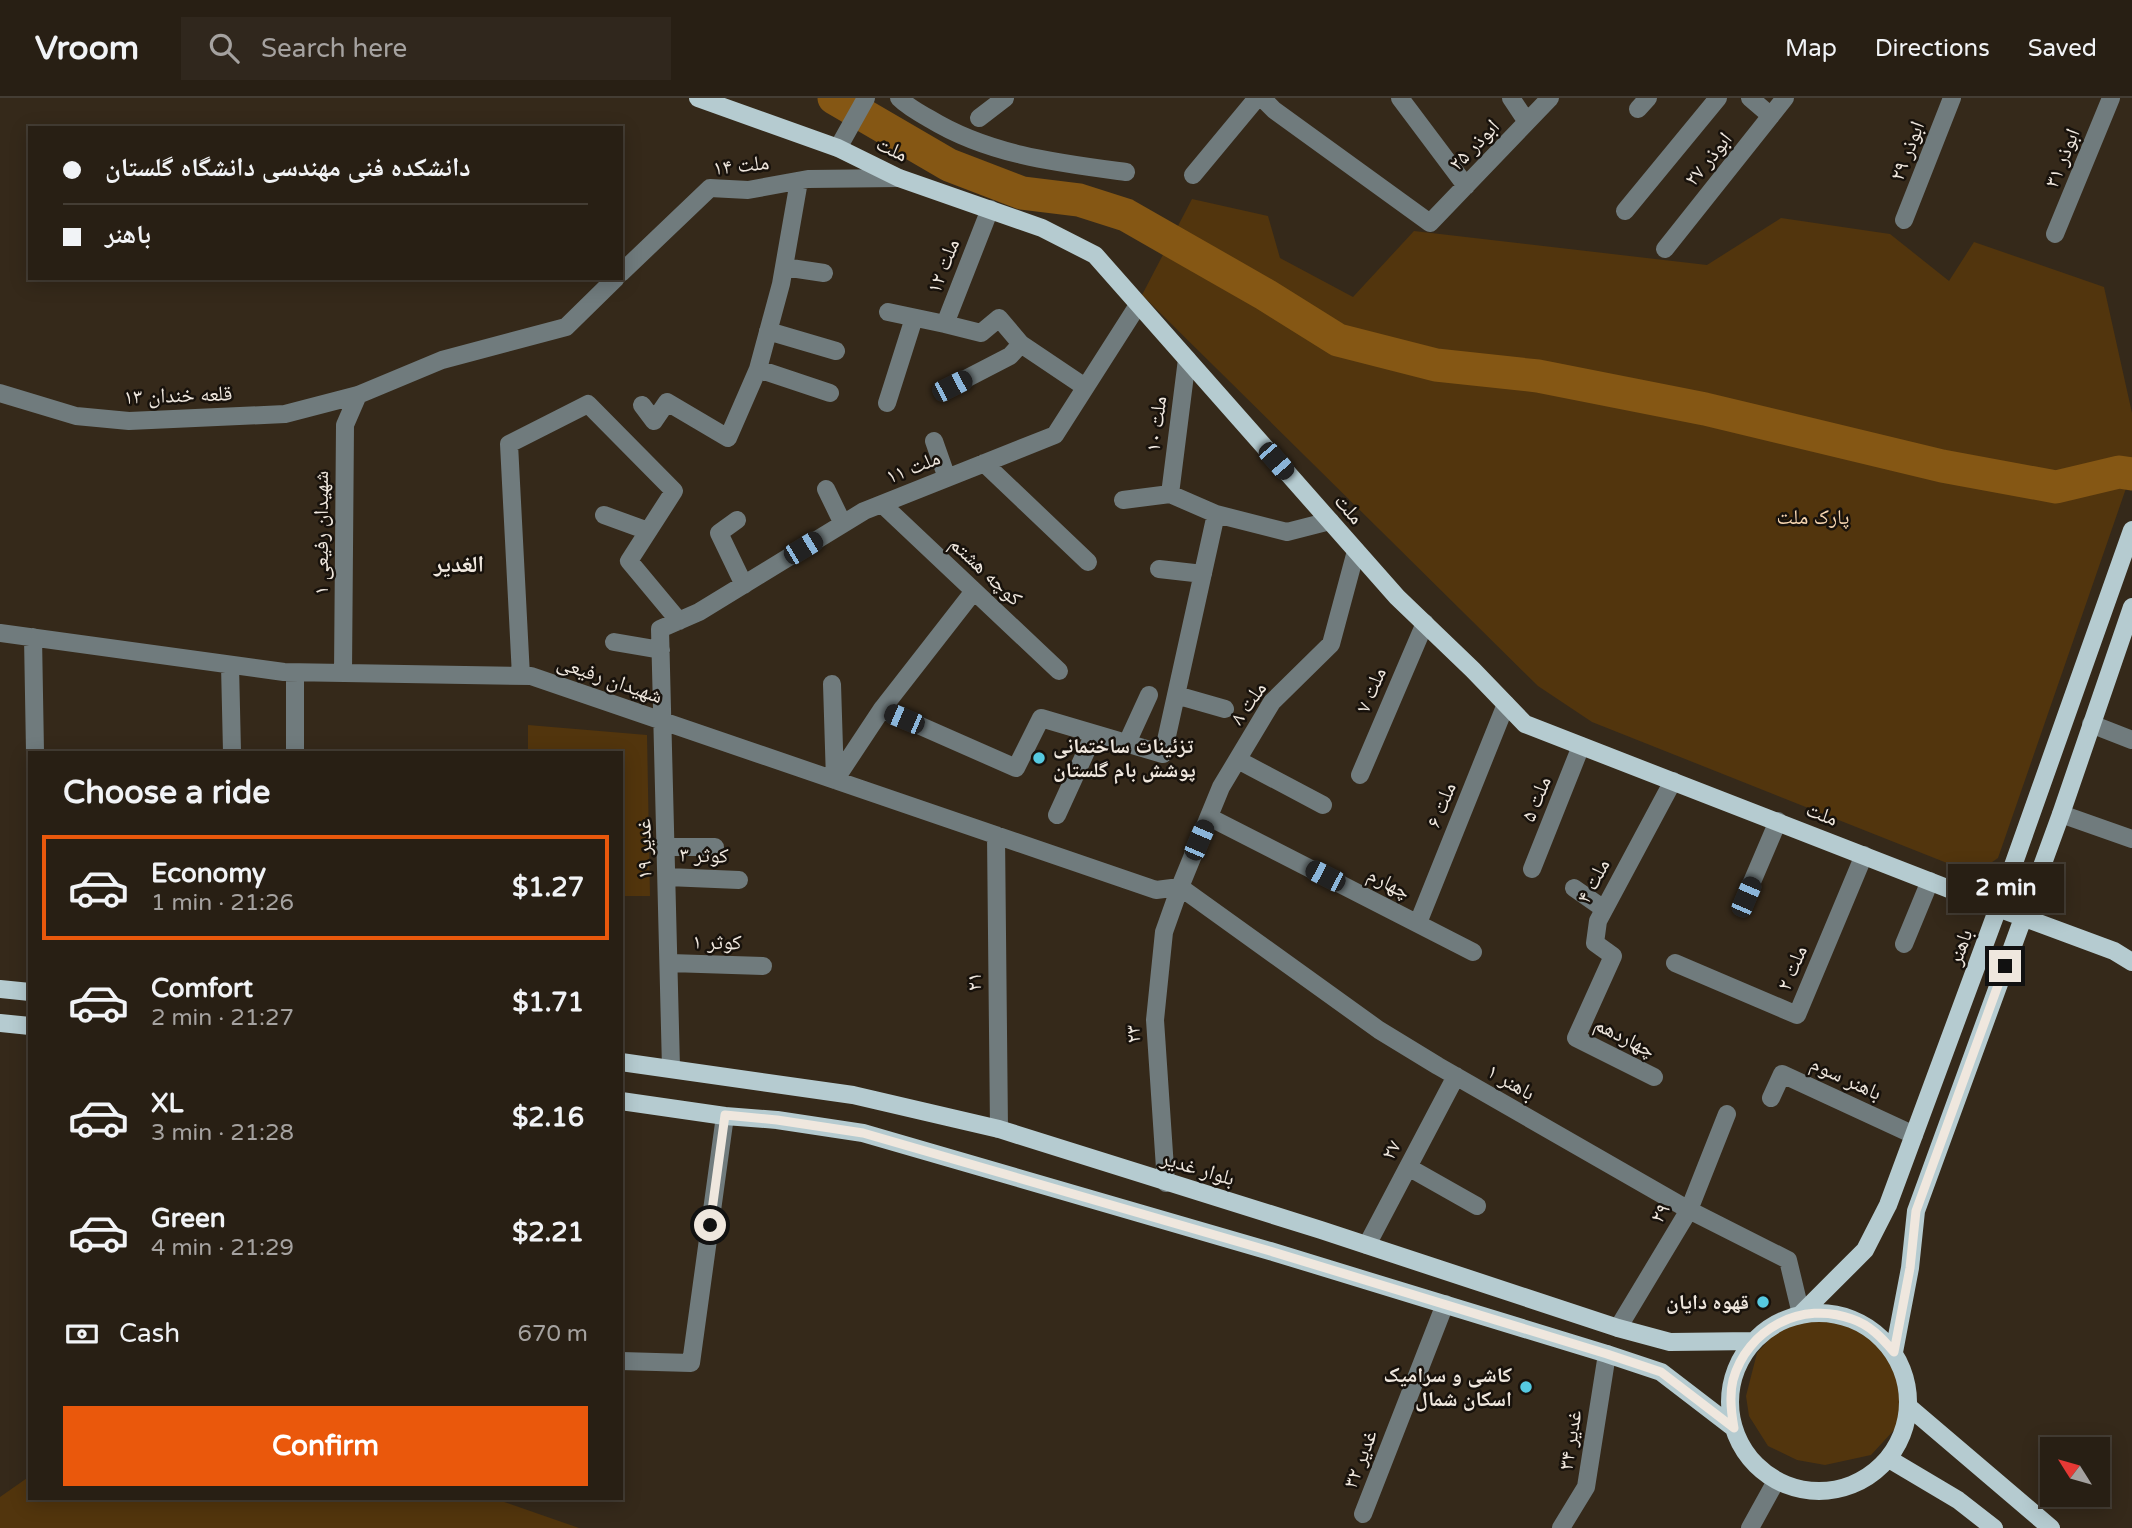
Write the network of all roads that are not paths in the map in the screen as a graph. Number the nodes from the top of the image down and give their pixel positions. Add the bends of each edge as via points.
1 (698, 98) edge
2 (866, 98) edge
3 (899, 98) edge
4 (1005, 98) edge
5 (1260, 98) edge
6 (1399, 98) edge
7 (1511, 98) edge
8 (1550, 98) edge
9 (1718, 98) edge
10 (1750, 98) edge
11 (1785, 98) edge
12 (1952, 98) edge
13 (2111, 98) edge
14 (1771, 116) junction
15 (979, 118) dead end
16 (1527, 122) junction
17 (838, 148) junction
18 (1126, 172) dead end
19 (1193, 175) dead end
20 (898, 178) junction
21 (799, 181) junction
22 (1466, 186) junction
23 (990, 209) junction
24 (1625, 211) dead end
25 (1904, 220) dead end
26 (2055, 234) dead end
27 (1665, 249) dead end
28 (784, 267) junction
29 (623, 271) edge
30 (824, 273) dead end
31 (614, 280) edge
32 (1138, 305) junction
33 (888, 312) dead end
34 (914, 317) junction
35 (945, 324) junction
36 (768, 331) junction
37 (1021, 344) junction
38 (835, 351) dead end
39 (1187, 359) junction
40 (758, 369) junction
41 (952, 386) dead end
42 (1085, 387) junction
43 (0, 393) edge
44 (830, 393) dead end
45 (358, 395) junction
46 (887, 403) dead end
47 (642, 405) dead end
48 (934, 441) dead end
49 (984, 463) junction
50 (947, 478) junction
51 (826, 489) dead end
52 (1170, 494) junction
53 (1123, 500) dead end
54 (882, 504) junction
55 (1216, 514) junction
56 (604, 515) dead end
57 (737, 520) dead end
58 (1330, 521) junction
59 (843, 524) junction
60 (2132, 530) edge
61 (648, 531) junction
62 (1356, 551) junction
63 (1088, 562) dead end
64 (1159, 569) dead end
65 (1203, 574) junction
66 (744, 585) junction
67 (974, 591) junction
68 (2132, 607) edge
69 (678, 621) junction
70 (1425, 624) junction
71 (660, 629) joint
72 (0, 633) edge
73 (33, 637) junction
74 (614, 642) dead end
75 (661, 650) junction
76 (230, 665) junction
77 (1059, 671) dead end
78 (295, 673) junction
79 (343, 673) junction
80 (521, 676) junction
81 (832, 684) dead end
82 (1149, 695) dead end
83 (1176, 695) junction
84 (1506, 704) junction
85 (881, 709) junction
86 (1225, 709) dead end
87 (663, 721) junction
88 (2091, 724) junction
89 (1094, 734) junction
90 (2132, 740) edge
91 (1128, 743) junction
92 (1581, 746) junction
93 (35, 751) edge
94 (232, 751) edge
95 (295, 751) edge
96 (1238, 760) junction
97 (1360, 775) dead end
98 (835, 780) junction
99 (1673, 781) junction
100 (1323, 805) dead end
101 (2061, 814) junction
102 (1057, 815) dead end
103 (1209, 817) junction
104 (1777, 821) junction
105 (996, 835) junction
106 (2132, 839) edge
107 (667, 847) junction
108 (715, 848) dead end
109 (1864, 855) junction
110 (1532, 869) dead end
111 (667, 877) junction
112 (739, 880) dead end
113 (1930, 881) junction
114 (1180, 887) junction
115 (1574, 888) dead end
116 (1746, 897) dead end
117 (1998, 908) junction
118 (1604, 909) junction
119 (2023, 917) junction
120 (1418, 923) junction
121 (1904, 944) dead end
122 (1473, 952) dead end
123 (2132, 962) edge
124 (670, 963) junction
125 (1675, 963) dead end
126 (763, 966) dead end
127 (0, 989) edge
128 (28, 992) edge
129 (0, 1023) edge
130 (28, 1026) edge
131 (1576, 1038) joint
132 (623, 1062) edge
133 (671, 1069) junction
134 (1456, 1076) junction
135 (1654, 1077) dead end
136 (1771, 1098) dead end
137 (623, 1101) edge
138 (1727, 1114) dead end
139 (725, 1115) junction
140 (999, 1129) junction
141 (1914, 1135) junction
142 (1408, 1167) junction
143 (1166, 1183) junction
144 (1477, 1206) dead end
145 (1689, 1210) junction
146 (1367, 1245) junction
147 (1445, 1304) junction
148 (1801, 1314) junction
149 (1618, 1328) junction
150 (1754, 1341) junction
151 (1894, 1352) junction
152 (1607, 1354) junction
153 (623, 1361) edge
154 (1909, 1407) junction
155 (1734, 1428) junction
156 (1889, 1459) junction
157 (1776, 1481) junction
158 (1363, 1514) dead end
159 (1562, 1528) edge
160 (1750, 1528) edge
161 (1994, 1528) edge
162 (2051, 1528) edge

1 - 17 main road, ملت
2 - 17 street
3 - 18 street via 941,125 991,147
4 - 15 street
5 - 19 street
5 - 22 street, ابوذر ۲۵ via 1430,223
6 - 22 street
7 - 16 street
8 - 16 street, ابوذر ۲۵
9 - 24 street
10 - 14 street
11 - 14 street, ابوذر ۲۷
12 - 25 street, ابوذر ۲۹
13 - 26 street, ابوذر ۳۱
14 - 27 street, ابوذر ۲۷
16 - 22 street, ابوذر ۲۵
17 - 20 main road, ملت
20 - 21 street, ۱۴ ملت
20 - 23 main road, ملت
21 - 28 street
21 - 29 street, ۱۴ ملت via 748,190 710,188
23 - 32 main road, ملت via 1095,255
23 - 35 street, ۱۲ ملت
28 - 30 street
28 - 36 street
31 - 45 street via 566,327 442,360
32 - 39 main road, ملت
32 - 42 street, ۱۱ ملت
33 - 34 street, ۱۲ ملت
34 - 35 street, ۱۲ ملت
34 - 46 street
35 - 37 street via 981,334 999,318
36 - 38 street
36 - 40 street
37 - 41 street via 1010,356
37 - 42 street
39 - 52 street, ملت ۱۰
39 - 58 main road, ملت
40 - 44 street
40 - 47 street via 728,438 667,402 654,421
42 - 49 street, ۱۱ ملت via 1055,435
43 - 45 street, ۱۳ قلعه خندان via 76,416 129,421 285,414
45 - 79 street, ۱ شهیدان رفیعی via 345,425
48 - 50 street
49 - 50 street, ۱۱ ملت
49 - 63 street
50 - 54 street, ۱۱ ملت
51 - 59 street
52 - 53 street
52 - 55 street
54 - 59 street, ۱۱ ملت
54 - 67 street, کوچه هشتم
55 - 58 street via 1287,532
55 - 65 street
56 - 61 street
57 - 66 street via 719,533
58 - 62 main road, ملت
59 - 66 street, ۱۱ ملت
60 - 117 main road, باهنر
61 - 69 street via 629,561
61 - 80 street via 674,491 588,404 509,444
62 - 70 main road, ملت
62 - 96 street, ۸ ملت via 1331,643 1272,702
64 - 65 street
65 - 83 street
66 - 69 street, ۱۱ ملت
67 - 77 street, کوچه هشتم
67 - 85 street
68 - 88 main road
69 - 71 street, ۱۱ ملت
70 - 84 main road, ملت
70 - 97 street, ۷ ملت
71 - 75 street, ۱۹ غدیر
72 - 73 street, شهیدان رفیعی
73 - 76 street, شهیدان رفیعی
73 - 93 street
74 - 75 street
75 - 87 street, ۱۹ غدیر
76 - 78 street, شهیدان رفیعی
76 - 94 street
78 - 79 street, شهیدان رفیعی
78 - 95 street
79 - 80 street, شهیدان رفیعی
80 - 87 street, شهیدان رفیعی
81 - 98 street
82 - 91 street
83 - 86 street
83 - 91 street via 1163,754
84 - 92 main road, ملت via 1525,724
84 - 120 street, ۶ ملت
85 - 89 street via 1016,768 1041,718
85 - 98 street
87 - 98 street, شهیدان رفیعی
87 - 107 street, ۱۹ غدیر
88 - 90 street
88 - 101 main road
89 - 91 street
89 - 102 street
92 - 99 main road, ملت
92 - 110 street, ۵ ملت
96 - 100 street
96 - 103 street, ۸ ملت
98 - 105 street, شهیدان رفیعی
99 - 104 main road, ملت
99 - 118 street, ۴ ملت
101 - 106 street
101 - 119 main road
103 - 114 street, ۸ ملت
103 - 120 street, چهارم
104 - 109 main road, ملت
104 - 116 street
105 - 114 street, شهیدان رفیعی via 1156,890
105 - 140 street, ۲۱
107 - 108 street
107 - 111 street, ۱۹ غدیر
109 - 113 main road, ملت
109 - 125 street, ۲ ملت via 1797,1015
111 - 112 street, ۳ کوثر
111 - 124 street, ۱۹ غدیر
113 - 117 main road, ملت
113 - 121 street
114 - 134 street, باهنر ۱ via 1379,1030
114 - 143 street, ۲۳ via 1164,932 1154,1020
115 - 118 street
117 - 119 main road, ملت
117 - 141 main road, باهنر
118 - 131 street, ۴ ملت via 1595,943 1613,956
119 - 123 main road, ملت
119 - 151 main road via 1916,1211
120 - 122 street, چهارم
124 - 126 street, ۱ کوثر
124 - 133 street, ۱۹ غدیر
127 - 128 main road
129 - 130 main road
131 - 135 street, چهاردهم
132 - 133 main road, بلوار غدیر
133 - 140 main road, بلوار غدیر via 853,1095
134 - 142 street, ۲۷
134 - 145 street, باهنر ۱
136 - 141 street, باهنر سوم via 1782,1074
137 - 139 main road
138 - 145 street, ۲۹
139 - 147 main road via 863,1133
139 - 153 street via 691,1363
140 - 143 main road, بلوار غدیر
141 - 148 main road, باهنر via 1888,1205 1865,1250
142 - 144 street
142 - 146 street, ۲۷
143 - 146 main road, بلوار غدیر
145 - 148 street, باهنر ۱ via 1788,1260
145 - 149 street, ۲۹
146 - 149 main road, بلوار غدیر
147 - 152 main road
147 - 158 street, ۳۲ غدیر
148 - 150 main road via 1775,1324
148 - 151 main road via 1853,1319 1876,1332
149 - 150 main road, بلوار غدیر via 1670,1342
150 - 155 main road via 1732,1382
151 - 154 main road via 1903,1369
152 - 155 main road via 1661,1372
152 - 159 street, ۳۴ غدیر via 1586,1487
154 - 156 main road via 1903,1434
154 - 162 main road
155 - 157 main road via 1743,1450
156 - 157 main road via 1849,1487 1824,1492 1799,1490
156 - 161 main road via 1958,1500
157 - 160 street

